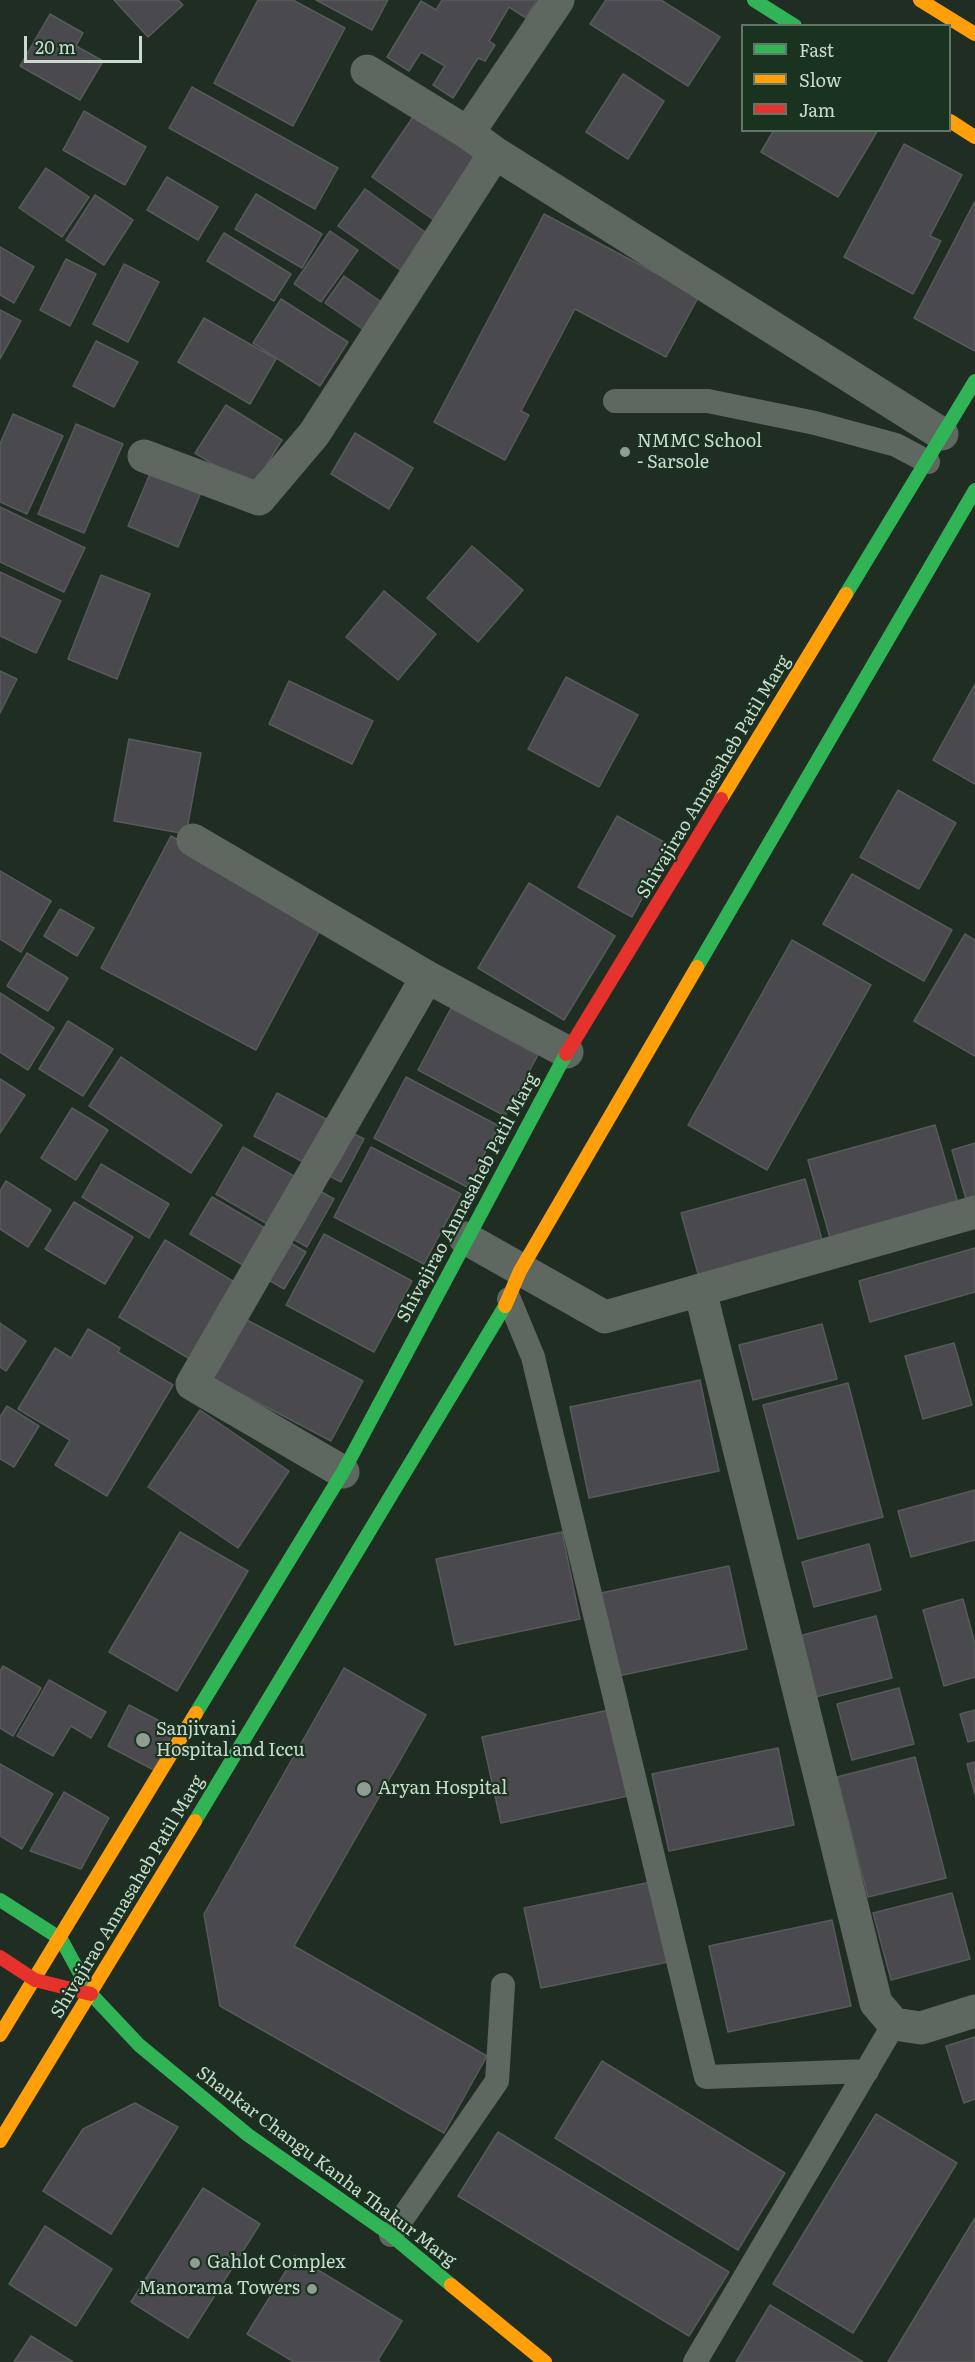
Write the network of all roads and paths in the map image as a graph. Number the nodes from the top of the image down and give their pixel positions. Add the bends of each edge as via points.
1 (558, 0) edge
2 (754, 0) edge
3 (920, 0) edge
4 (792, 24) edge
5 (975, 34) edge
6 (367, 71) dead end
7 (951, 122) edge
8 (468, 133) junction
9 (975, 137) edge
10 (495, 153) junction
11 (975, 381) edge
12 (615, 401) dead end
13 (935, 448) junction
14 (144, 456) dead end
15 (975, 490) edge
16 (193, 840) dead end
17 (427, 977) junction
18 (567, 1052) junction
19 (975, 1212) edge
20 (465, 1239) junction
21 (515, 1285) junction
22 (700, 1290) junction
23 (343, 1472) junction
24 (0, 1900) edge
25 (61, 1939) junction
26 (0, 1957) edge
27 (35, 1980) junction
28 (503, 1985) dead end
29 (91, 1994) junction
30 (975, 2011) edge
31 (894, 2024) junction
32 (0, 2035) edge
33 (867, 2071) junction
34 (0, 2141) edge
35 (390, 2235) junction
36 (540, 2361) edge
37 (695, 2362) edge

1 - 8 street
2 - 4 main road
3 - 5 main road
6 - 8 street
7 - 9 main road
8 - 10 street
10 - 13 street
10 - 14 street via 314,434 259,499
11 - 13 main road, Shivajirao Annasaheb Patil Marg
12 - 13 lane via 708,401 896,445
13 - 18 main road, Shivajirao Annasaheb Patil Marg
15 - 21 main road, Shivajirao Annasaheb Patil Marg
16 - 17 street
17 - 18 street
17 - 23 street via 192,1384
18 - 20 main road, Shivajirao Annasaheb Patil Marg
19 - 22 street
20 - 21 street
20 - 23 main road, Shivajirao Annasaheb Patil Marg
21 - 22 street via 605,1317
21 - 29 main road, Shivajirao Annasaheb Patil Marg
21 - 33 lane via 706,2077
22 - 31 street via 876,2003
23 - 25 main road, Shivajirao Annasaheb Patil Marg
24 - 25 main road, Shankar Changu Kanha Thakur Marg
25 - 27 main road, Shivajirao Annasaheb Patil Marg
25 - 29 main road, Shankar Changu Kanha Thakur Marg
26 - 27 main road
27 - 29 main road
27 - 32 main road, Shivajirao Annasaheb Patil Marg
28 - 35 lane via 497,2081
29 - 34 main road, Shivajirao Annasaheb Patil Marg
29 - 35 main road, Shankar Changu Kanha Thakur Marg via 139,2045 248,2135
30 - 31 street via 921,2028
31 - 33 lane
33 - 37 lane
35 - 36 main road, Shankar Changu Kanha Thakur Marg

